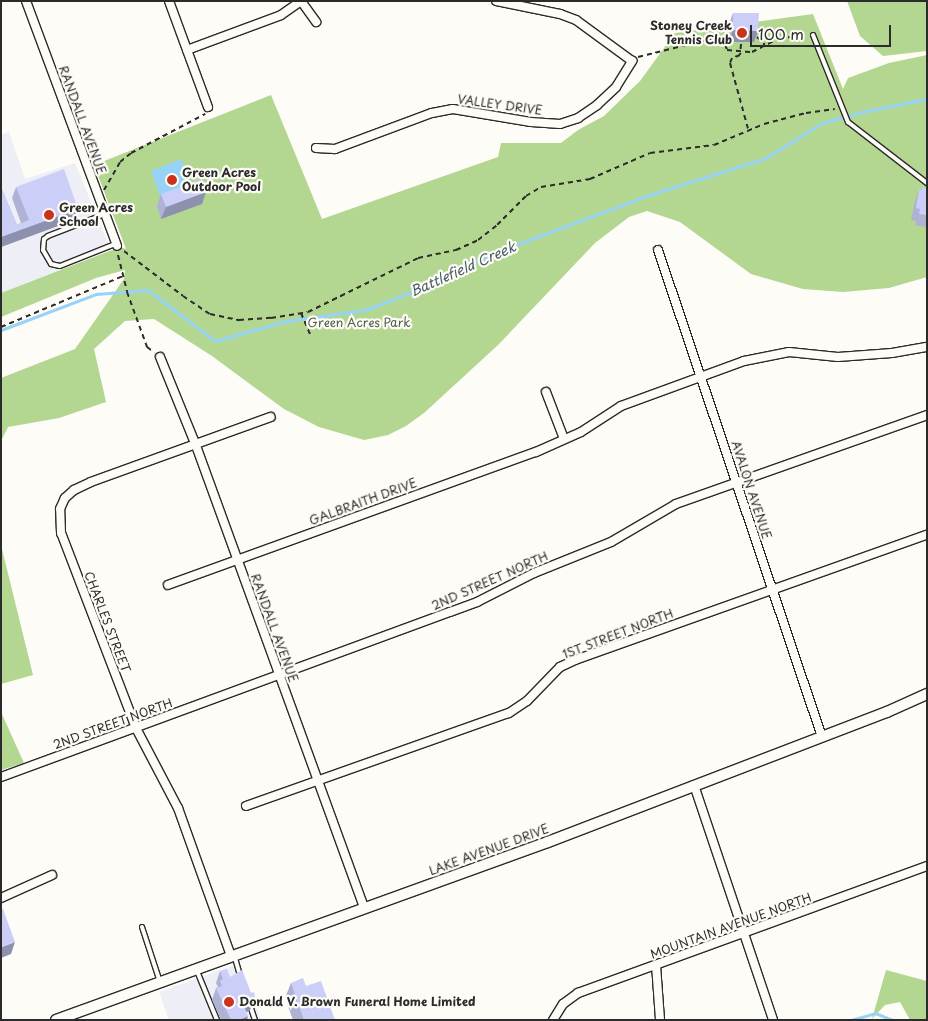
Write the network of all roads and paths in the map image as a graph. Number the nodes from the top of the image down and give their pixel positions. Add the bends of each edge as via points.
1 (26, 1) edge
2 (169, 1) edge
3 (301, 1) edge
4 (496, 1) edge
5 (316, 22) dead end
6 (813, 35) dead end
7 (757, 37) edge
8 (792, 37) dead end
9 (741, 44) dead end
10 (765, 45) junction
11 (187, 50) junction
12 (741, 50) junction
13 (632, 61) junction
14 (208, 107) joint
15 (843, 110) junction
16 (748, 130) junction
17 (316, 148) dead end
18 (927, 183) edge
19 (100, 199) junction
20 (105, 214) junction
21 (117, 245) junction
22 (658, 250) dead end
23 (123, 276) junction
24 (301, 313) junction
25 (1, 327) edge
26 (310, 334) dead end
27 (927, 347) edge
28 (160, 357) joint
29 (701, 376) junction
30 (546, 392) dead end
31 (927, 415) edge
32 (271, 417) dead end
33 (564, 439) junction
34 (195, 443) junction
35 (738, 482) junction
36 (927, 535) edge
37 (237, 559) junction
38 (168, 585) dead end
39 (772, 589) junction
40 (279, 674) junction
41 (927, 694) edge
42 (136, 728) junction
43 (822, 736) junction
44 (1, 777) edge
45 (318, 782) junction
46 (694, 785) junction
47 (246, 806) dead end
48 (927, 866) edge
49 (52, 875) dead end
50 (1, 898) edge
51 (364, 908) junction
52 (142, 927) dead end
53 (745, 933) junction
54 (233, 956) junction
55 (656, 965) junction
56 (197, 969) junction
57 (160, 982) junction
58 (243, 983) edge
59 (249, 1001) edge
60 (56, 1020) edge
61 (217, 1020) edge
62 (255, 1020) edge
63 (553, 1020) edge
64 (660, 1020) edge
65 (773, 1020) edge

1 - 19 street, RANDALL AVENUE
2 - 11 street
3 - 5 street
3 - 11 street via 282,15
4 - 13 street via 576,20
6 - 15 lane
7 - 10 path
8 - 10 path via 779,38
9 - 12 path
10 - 12 path via 752,52
11 - 14 street
12 - 13 path via 727,50 722,36 636,57
12 - 16 path via 730,63
13 - 17 street, VALLEY DRIVE via 616,87 597,105 578,118 560,124 452,109 432,113 335,149
14 - 19 path via 204,115 120,162
15 - 16 path via 806,113
15 - 18 lane via 848,122
16 - 24 path via 714,145 650,153 590,179 541,187 526,196 478,240 456,250 418,258
19 - 20 street, RANDALL AVENUE
20 - 21 street, RANDALL AVENUE
20 - 21 lane via 48,236 44,239 43,250 51,264 60,266
21 - 23 path
21 - 24 path via 210,314 239,320
22 - 29 street, AVALON AVENUE
23 - 25 path
23 - 28 path via 147,347
24 - 26 path
27 - 29 street, GALBRAITH DRIVE via 838,357 789,352 744,361
28 - 34 street, RANDALL AVENUE
29 - 33 street, GALBRAITH DRIVE via 621,406
29 - 35 street, AVALON AVENUE
30 - 33 street
31 - 35 street, 2ND STREET NORTH
32 - 34 street, CHARLES STREET
33 - 37 street, GALBRAITH DRIVE via 536,452
34 - 37 street, RANDALL AVENUE
34 - 42 street, CHARLES STREET via 74,490 60,509 61,533
35 - 39 street, AVALON AVENUE
35 - 40 street, 2ND STREET NORTH via 676,504 611,542 517,580 476,602
36 - 39 street, 1ST STREET NORTH
37 - 38 street, GALBRAITH DRIVE
37 - 40 street, RANDALL AVENUE
39 - 43 street, AVALON AVENUE
39 - 45 street, 1ST STREET NORTH via 575,660 560,668 509,713
40 - 42 street, 2ND STREET NORTH
40 - 45 street, RANDALL AVENUE
41 - 43 street, LAKE AVENUE DRIVE
42 - 44 street, 2ND STREET NORTH
42 - 54 street, CHARLES STREET via 178,808
43 - 46 street, LAKE AVENUE DRIVE
45 - 47 street, 1ST STREET NORTH
45 - 51 street, RANDALL AVENUE
46 - 51 street, LAKE AVENUE DRIVE
46 - 53 street
48 - 53 street, MOUNTAIN AVENUE NORTH
49 - 50 street
51 - 54 street, LAKE AVENUE DRIVE
52 - 57 lane
53 - 55 street, MOUNTAIN AVENUE NORTH
53 - 65 street
54 - 56 street, LAKE AVENUE DRIVE
54 - 58 lane
55 - 63 street, MOUNTAIN AVENUE NORTH via 578,993 563,1004
55 - 64 street
56 - 57 street, LAKE AVENUE DRIVE
56 - 61 lane
57 - 60 street, LAKE AVENUE DRIVE
59 - 62 lane

